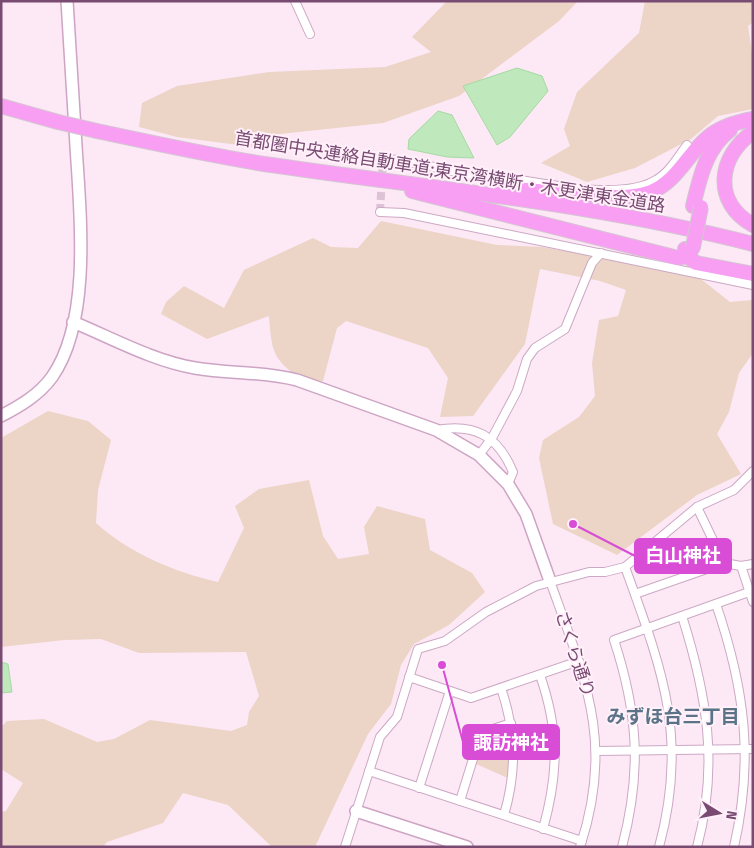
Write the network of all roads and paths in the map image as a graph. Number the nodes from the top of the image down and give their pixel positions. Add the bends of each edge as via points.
1 (67, 1) edge
2 (295, 1) edge
3 (310, 34) dead end
4 (1, 106) edge
5 (751, 124) edge
6 (687, 145) dead end
7 (201, 152) junction
8 (383, 159) dead end
9 (263, 164) junction
10 (453, 185) junction
11 (380, 212) dead end
12 (753, 225) edge
13 (753, 239) edge
14 (753, 244) edge
15 (688, 250) junction
16 (601, 253) junction
17 (753, 274) edge
18 (753, 285) edge
19 (73, 322) junction
20 (1, 416) edge
21 (436, 430) junction
22 (492, 438) junction
23 (479, 455) junction
24 (753, 471) edge
25 (508, 484) junction
26 (697, 507) junction
27 (724, 563) junction
28 (753, 564) edge
29 (741, 566) junction
30 (626, 567) junction
31 (550, 581) junction
32 (750, 592) junction
33 (635, 594) junction
34 (753, 602) edge
35 (716, 604) junction
36 (682, 616) junction
37 (647, 628) junction
38 (579, 661) junction
39 (540, 674) junction
40 (409, 677) junction
41 (500, 688) junction
42 (450, 691) junction
43 (511, 723) junction
44 (749, 749) edge
45 (672, 750) junction
46 (709, 750) junction
47 (596, 751) junction
48 (636, 751) junction
49 (369, 771) junction
50 (419, 788) junction
51 (460, 801) junction
52 (356, 811) junction
53 (504, 816) junction
54 (543, 828) junction
55 (581, 844) edge
56 (345, 847) edge
57 (467, 847) edge
58 (622, 847) edge
59 (659, 847) edge
60 (696, 847) edge
61 (734, 847) edge

1 - 19 street via 82,236
2 - 3 street
4 - 7 highway, 首都圏中央連絡自動車道;東京湾横断・木更津東金道路, bridge via 97,131
5 - 10 highway via 714,133 673,177 651,192 639,195 609,197
5 - 12 highway via 733,150 724,178 727,197 743,219
5 - 15 highway, bridge via 720,151 697,207
6 - 8 street via 658,180 641,187 617,190 496,176 490,179
7 - 9 highway, 首都圏中央連絡自動車道;東京湾横断・木更津東金道路
7 - 10 highway, 首都圏中央連絡自動車道;東京湾横断・木更津東金道路
9 - 14 highway, 首都圏中央連絡自動車道;東京湾横断・木更津東金道路 via 563,204
9 - 15 highway via 423,193 672,257
10 - 13 highway, 首都圏中央連絡自動車道;東京湾横断・木更津東金道路 via 621,210
11 - 16 street via 404,213
15 - 17 highway via 696,263
16 - 18 street
16 - 22 street via 592,263 565,329 535,348 527,359 517,391
19 - 20 street via 62,358 52,377 40,391
19 - 21 street via 172,362 194,368 273,374 297,380
21 - 22 street via 453,427 481,432
21 - 23 street
22 - 23 street
22 - 25 street via 513,472
23 - 25 street
24 - 26 street via 734,490
25 - 31 street via 526,514
26 - 27 street
26 - 30 street
27 - 29 street
27 - 33 street
28 - 29 street
29 - 32 street
30 - 31 street
30 - 33 street
31 - 38 street, さくら通り
31 - 40 street via 486,612 445,641 418,649
32 - 34 street
32 - 35 street
33 - 37 street
35 - 36 street
35 - 44 street via 737,673
36 - 37 street
36 - 46 street via 702,684
37 - 45 street via 668,702
37 - 48 street via 614,640 634,718
38 - 39 street
38 - 47 street, さくら通り via 593,714
39 - 41 street
39 - 54 street via 554,722 556,748 554,784
40 - 42 street
40 - 49 street via 396,717 380,737
41 - 42 street via 471,698
41 - 43 street
42 - 50 street
43 - 51 street via 482,733
43 - 53 street via 514,762
44 - 46 street
44 - 61 street
45 - 46 street
45 - 48 street
45 - 59 street via 666,821
46 - 60 street via 706,798
47 - 48 street
47 - 55 street, さくら通り via 591,812
48 - 58 street via 631,815
49 - 50 street
49 - 52 street
50 - 51 street
51 - 53 street
52 - 56 street
52 - 57 street
53 - 54 street
54 - 55 street

